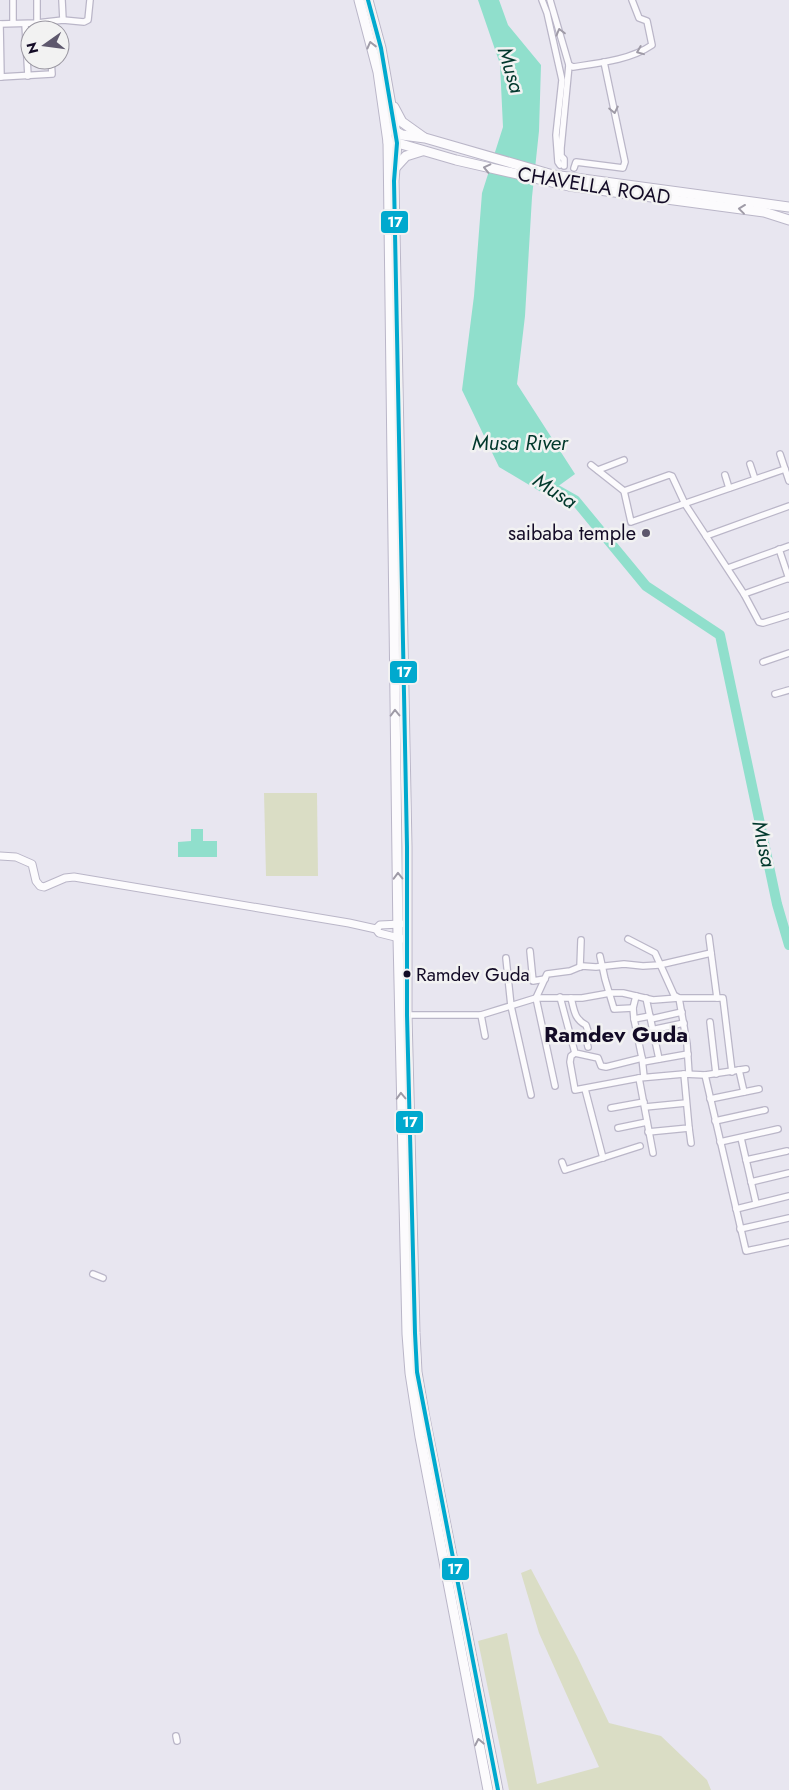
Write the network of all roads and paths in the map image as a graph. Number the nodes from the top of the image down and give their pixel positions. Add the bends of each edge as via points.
1 (13, 0) edge
2 (37, 0) edge
3 (62, 0) edge
4 (90, 0) edge
5 (359, 0) edge
6 (368, 0) edge
7 (542, 0) edge
8 (550, 0) edge
9 (632, 0) edge
10 (37, 20) edge
11 (62, 20) edge
12 (70, 21) edge
13 (13, 23) junction
14 (0, 24) edge
15 (20, 24) edge
16 (604, 62) junction
17 (569, 65) junction
18 (28, 70) edge
19 (52, 70) edge
20 (384, 71) junction
21 (28, 76) junction
22 (0, 77) edge
23 (395, 137) junction
24 (425, 138) junction
25 (422, 151) junction
26 (563, 164) junction
27 (395, 168) junction
28 (570, 182) junction
29 (789, 207) edge
30 (789, 220) edge
31 (780, 454) dead end
32 (624, 460) dead end
33 (750, 464) dead end
34 (591, 465) dead end
35 (785, 469) junction
36 (598, 470) junction
37 (725, 475) dead end
38 (755, 480) junction
39 (789, 481) edge
40 (729, 488) junction
41 (624, 491) junction
42 (685, 504) junction
43 (789, 506) edge
44 (706, 536) junction
45 (789, 546) edge
46 (779, 549) junction
47 (728, 568) junction
48 (789, 579) edge
49 (744, 594) junction
50 (789, 615) edge
51 (789, 653) edge
52 (763, 662) dead end
53 (789, 690) edge
54 (775, 694) dead end
55 (0, 856) edge
56 (403, 924) junction
57 (376, 929) junction
58 (709, 937) dead end
59 (628, 938) dead end
60 (403, 939) junction
61 (581, 940) dead end
62 (530, 951) dead end
63 (711, 953) junction
64 (600, 956) dead end
65 (506, 958) dead end
66 (659, 965) junction
67 (603, 966) junction
68 (580, 967) junction
69 (545, 979) junction
70 (610, 993) junction
71 (636, 996) junction
72 (560, 997) junction
73 (536, 998) junction
74 (571, 998) junction
75 (646, 998) junction
76 (679, 998) junction
77 (717, 998) junction
78 (512, 1006) junction
79 (633, 1008) junction
80 (682, 1012) junction
81 (403, 1015) junction
82 (481, 1015) junction
83 (576, 1016) junction
84 (650, 1017) junction
85 (565, 1018) junction
86 (634, 1020) junction
87 (710, 1022) dead end
88 (684, 1023) junction
89 (653, 1029) junction
90 (637, 1033) junction
91 (486, 1036) dead end
92 (588, 1047) dead end
93 (575, 1053) junction
94 (688, 1054) junction
95 (659, 1059) junction
96 (642, 1060) junction
97 (746, 1069) dead end
98 (738, 1070) junction
99 (732, 1072) junction
100 (686, 1074) junction
101 (716, 1074) junction
102 (705, 1075) junction
103 (642, 1077) junction
104 (555, 1086) dead end
105 (585, 1089) junction
106 (759, 1089) dead end
107 (744, 1092) junction
108 (530, 1095) dead end
109 (710, 1099) junction
110 (686, 1103) junction
111 (644, 1104) junction
112 (611, 1108) dead end
113 (764, 1110) dead end
114 (715, 1121) junction
115 (647, 1122) junction
116 (618, 1128) dead end
117 (689, 1128) junction
118 (778, 1129) dead end
119 (648, 1132) junction
120 (741, 1138) junction
121 (720, 1142) junction
122 (691, 1143) dead end
123 (640, 1146) dead end
124 (786, 1151) dead end
125 (653, 1153) dead end
126 (603, 1158) junction
127 (746, 1160) junction
128 (562, 1162) dead end
129 (789, 1174) edge
130 (751, 1182) junction
131 (789, 1196) edge
132 (756, 1203) junction
133 (736, 1209) junction
134 (789, 1218) edge
135 (740, 1230) junction
136 (789, 1242) edge
137 (93, 1274) dead end
138 (103, 1278) dead end
139 (488, 1790) edge
140 (498, 1790) edge

1 - 13 street
2 - 10 street
3 - 11 street
4 - 12 street via 88,20
23 -> 5 main road
6 - 20 main road
7 - 26 street via 562,80 556,135 558,162
17 -> 8 street
9 -> 16 street via 639,18 647,21 652,45 643,51
13 - 14 street
13 - 15 street
14 - 22 street
16 - 17 street
16 -> 26 street via 625,162 623,168
17 - 26 street via 561,148
18 - 21 street
19 - 21 street via 52,74
20 - 23 main road
20 - 24 main road via 402,122
21 - 22 street
23 - 24 main road, CHAVELLA ROAD
23 - 25 main road, CHAVELLA ROAD
23 - 27 main road
56 -> 23 main road
24 - 28 main road, CHAVELLA ROAD
25 - 27 main road via 406,156
28 -> 25 main road, CHAVELLA ROAD
27 - 56 main road
28 - 29 main road, CHAVELLA ROAD
30 -> 28 main road, CHAVELLA ROAD via 764,212
31 - 35 street
32 - 36 street
33 - 38 street
34 - 36 street
35 - 38 street
35 - 39 street
36 - 41 street
37 - 40 street
38 - 40 street
40 - 42 street
41 - 42 street via 669,475 673,477
41 - 42 street via 632,522
42 - 44 street
43 - 44 street
44 - 47 street
45 - 46 street
46 - 47 street
46 - 48 street
47 - 49 street
48 - 49 street
49 - 50 street via 761,623
51 - 52 street
53 - 54 street
55 - 57 street via 16,857 32,864 36,881 44,887 74,877
56 - 57 street via 380,925
56 - 60 main road
57 - 60 street via 379,933
58 - 63 street
59 - 66 street via 655,953
60 - 81 main road
61 - 68 street
62 - 69 street via 534,981
63 - 66 street
63 - 77 street
64 - 67 street
65 - 78 street
66 - 67 street
66 - 76 street via 674,995
67 - 68 street
67 - 70 street
68 - 69 street via 547,974
69 - 73 street
70 - 71 street
70 - 74 street
70 - 79 street via 614,1009
71 - 75 street
71 - 79 street
72 - 73 street
72 - 74 street
72 - 85 street
73 - 78 street
73 - 104 street
74 - 83 street
75 - 76 street
75 - 84 street
76 - 77 street
76 - 80 street
77 - 99 street via 723,998
78 - 82 street
78 - 108 street
79 - 86 street
80 - 84 street
80 - 88 street
81 - 82 street
139 -> 81 main road via 410,1373
81 - 140 main road via 417,1372
82 - 91 street
83 - 85 street
83 - 92 street via 593,1036 586,1038
84 - 86 street
84 - 89 street
85 - 93 street
86 - 90 street
87 - 101 street
88 - 89 street
88 - 94 street
89 - 90 street
89 - 95 street
90 - 96 street
93 - 96 street via 598,1058 606,1067
93 - 105 street via 570,1062 574,1088
94 - 95 street
94 - 100 street
95 - 96 street
96 - 103 street
97 - 98 street
98 - 99 street
98 - 107 street
99 - 101 street
100 - 102 street
100 - 103 street
100 - 110 street
101 - 102 street
102 - 109 street
103 - 105 street
103 - 111 street
105 - 126 street
106 - 107 street
107 - 109 street
109 - 114 street
110 - 111 street
110 - 117 street
111 - 112 street
111 - 115 street
113 - 114 street
114 - 121 street
115 - 116 street
115 - 119 street
117 - 119 street
117 - 122 street
118 - 120 street
119 - 125 street
120 - 121 street
120 - 127 street
121 - 133 street
123 - 126 street
124 - 127 street
126 - 128 street via 565,1170
127 - 130 street
129 - 130 street
130 - 132 street
131 - 132 street
132 - 133 street
133 - 135 street
134 - 135 street
135 - 136 street via 746,1252
137 - 138 street

